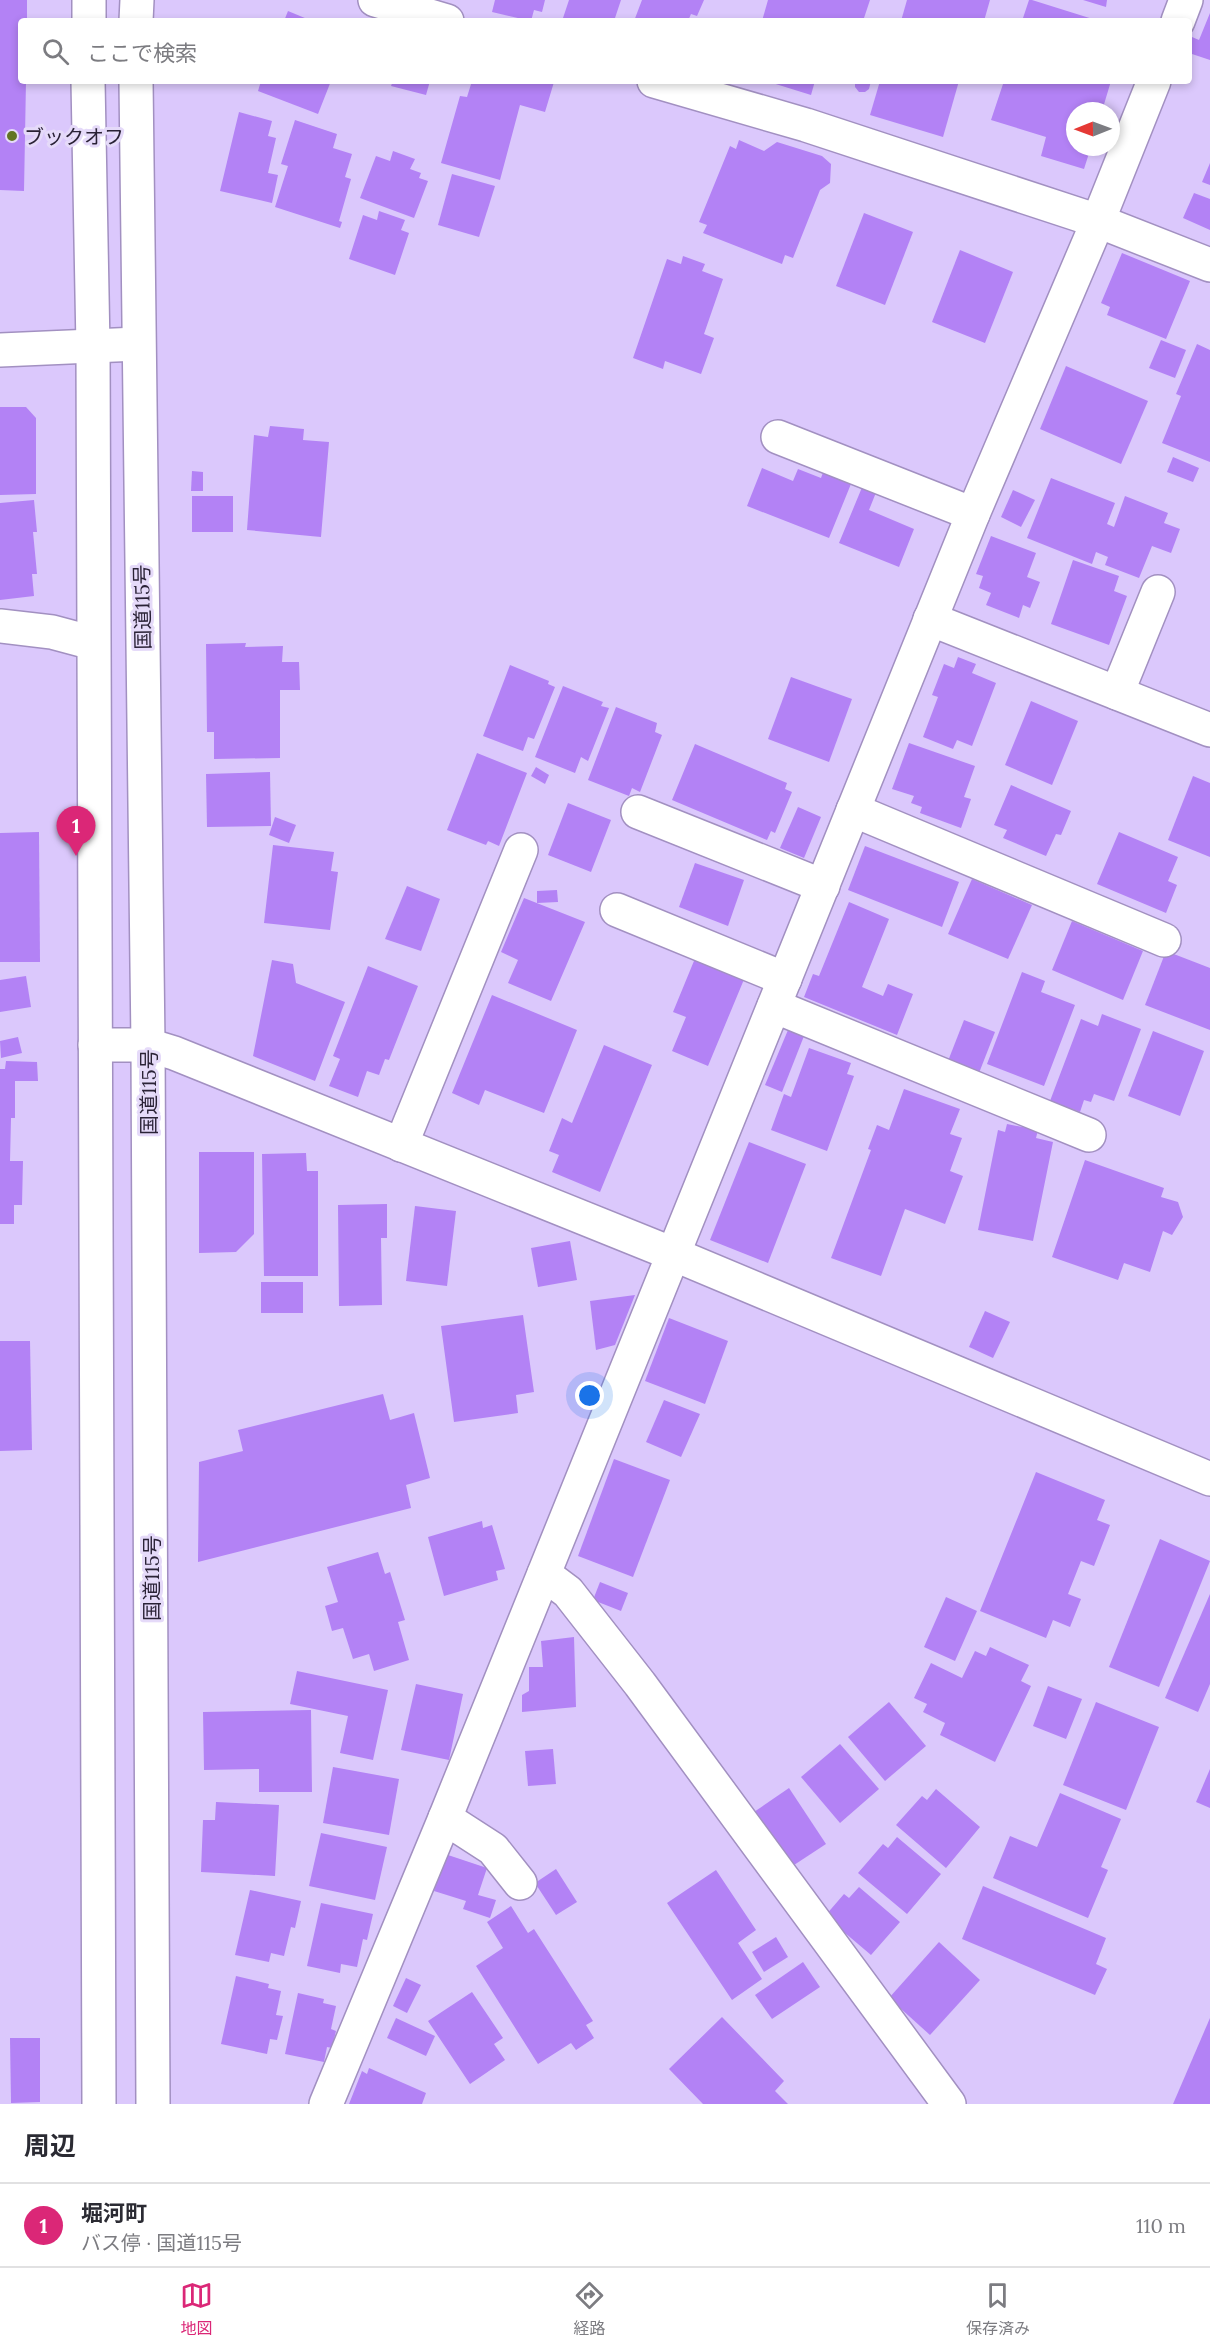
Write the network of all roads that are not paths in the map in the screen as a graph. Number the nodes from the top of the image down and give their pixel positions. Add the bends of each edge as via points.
1 (89, 0) edge
2 (137, 0) edge
3 (375, 0) edge
4 (1186, 0) edge
5 (89, 18) edge
6 (136, 18) edge
7 (437, 18) edge
8 (1179, 18) edge
9 (88, 84) edge
10 (136, 84) edge
11 (664, 84) edge
12 (1153, 84) edge
13 (1098, 220) junction
14 (1210, 266) edge
15 (138, 344) junction
16 (93, 347) junction
17 (0, 350) edge
18 (778, 437) dead end
19 (973, 514) junction
20 (1158, 591) dead end
21 (930, 619) junction
22 (0, 626) edge
23 (93, 643) junction
24 (1117, 693) junction
25 (1210, 730) edge
26 (853, 810) junction
27 (638, 812) dead end
28 (521, 850) dead end
29 (823, 886) junction
30 (617, 910) dead end
31 (1164, 940) dead end
32 (779, 993) junction
33 (95, 1045) junction
34 (148, 1045) junction
35 (1089, 1135) dead end
36 (401, 1145) junction
37 (673, 1254) junction
38 (1210, 1479) edge
39 (544, 1574) junction
40 (445, 1818) junction
41 (520, 1883) dead end
42 (99, 2104) edge
43 (153, 2104) edge
44 (326, 2104) edge
45 (949, 2104) edge

1 - 5 main road
2 - 6 main road
3 - 7 main road
4 - 8 main road
9 - 16 main road
10 - 15 main road, 国道115号
11 - 13 main road via 806,125
12 - 13 main road
13 - 14 main road
13 - 19 main road
15 - 16 main road
15 - 34 main road, 国道115号
16 - 17 main road
16 - 23 main road
18 - 19 main road
19 - 21 main road
20 - 24 main road
21 - 24 main road
21 - 26 main road
22 - 23 main road via 52,632
23 - 33 main road
24 - 25 main road
26 - 29 main road
26 - 31 main road
27 - 29 main road
28 - 36 main road
29 - 32 main road
30 - 32 main road
32 - 35 main road
32 - 37 main road
33 - 34 main road
33 - 42 main road
34 - 36 main road
34 - 43 main road, 国道115号
36 - 37 main road
37 - 38 main road
37 - 39 main road
39 - 40 main road
39 - 45 main road via 568,1592 640,1684
40 - 41 main road via 494,1849
40 - 44 main road

